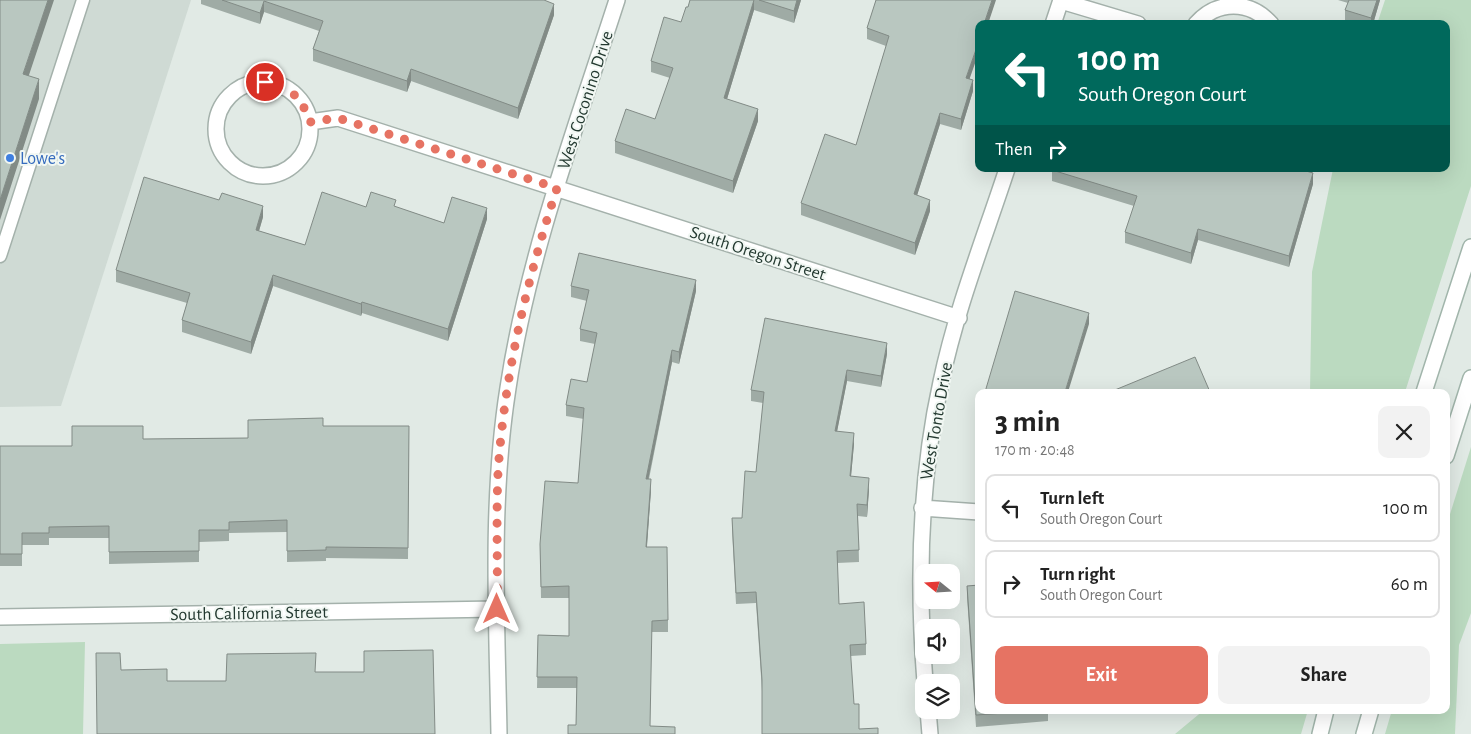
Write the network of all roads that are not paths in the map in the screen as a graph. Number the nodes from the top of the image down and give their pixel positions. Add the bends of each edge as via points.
1 (83, 0) edge
2 (617, 0) edge
3 (1061, 0) edge
4 (1055, 20) edge
5 (1125, 20) edge
6 (1200, 20) edge
7 (1268, 20) edge
8 (310, 122) junction
9 (1006, 172) edge
10 (557, 188) junction
11 (1471, 247) edge
12 (0, 256) edge
13 (959, 318) junction
14 (1471, 378) edge
15 (1425, 389) edge
16 (1450, 444) edge
17 (922, 508) junction
18 (975, 512) edge
19 (497, 609) junction
20 (0, 617) edge
21 (925, 674) edge
22 (1325, 714) edge
23 (1370, 714) edge
24 (929, 719) edge
25 (499, 734) edge
26 (930, 734) edge
27 (1320, 734) edge
28 (1364, 734) edge

1 - 12 lane
2 - 10 street, West Coconino Drive
3 - 4 street
3 - 5 street
6 - 7 street via 1218,7 1234,4 1250,7
8 - 8 street via 305,106 294,94 280,85 265,82 248,85 234,93 224,103 216,131 226,158 236,168 249,175 263,177 279,174 294,166 304,154 310,138
8 - 10 street, South Oregon Street via 338,118
9 - 13 street, West Tonto Drive
10 - 13 street, South Oregon Street
10 - 19 street, West Coconino Drive via 524,303 508,388 498,473
11 - 15 street
13 - 17 street, West Tonto Drive via 941,380 929,443
14 - 16 street
17 - 18 street
17 - 21 street, West Tonto Drive via 919,575
19 - 20 street, South California Street
19 - 25 street, West Coconino Drive
22 - 27 street
23 - 28 street
24 - 26 street

